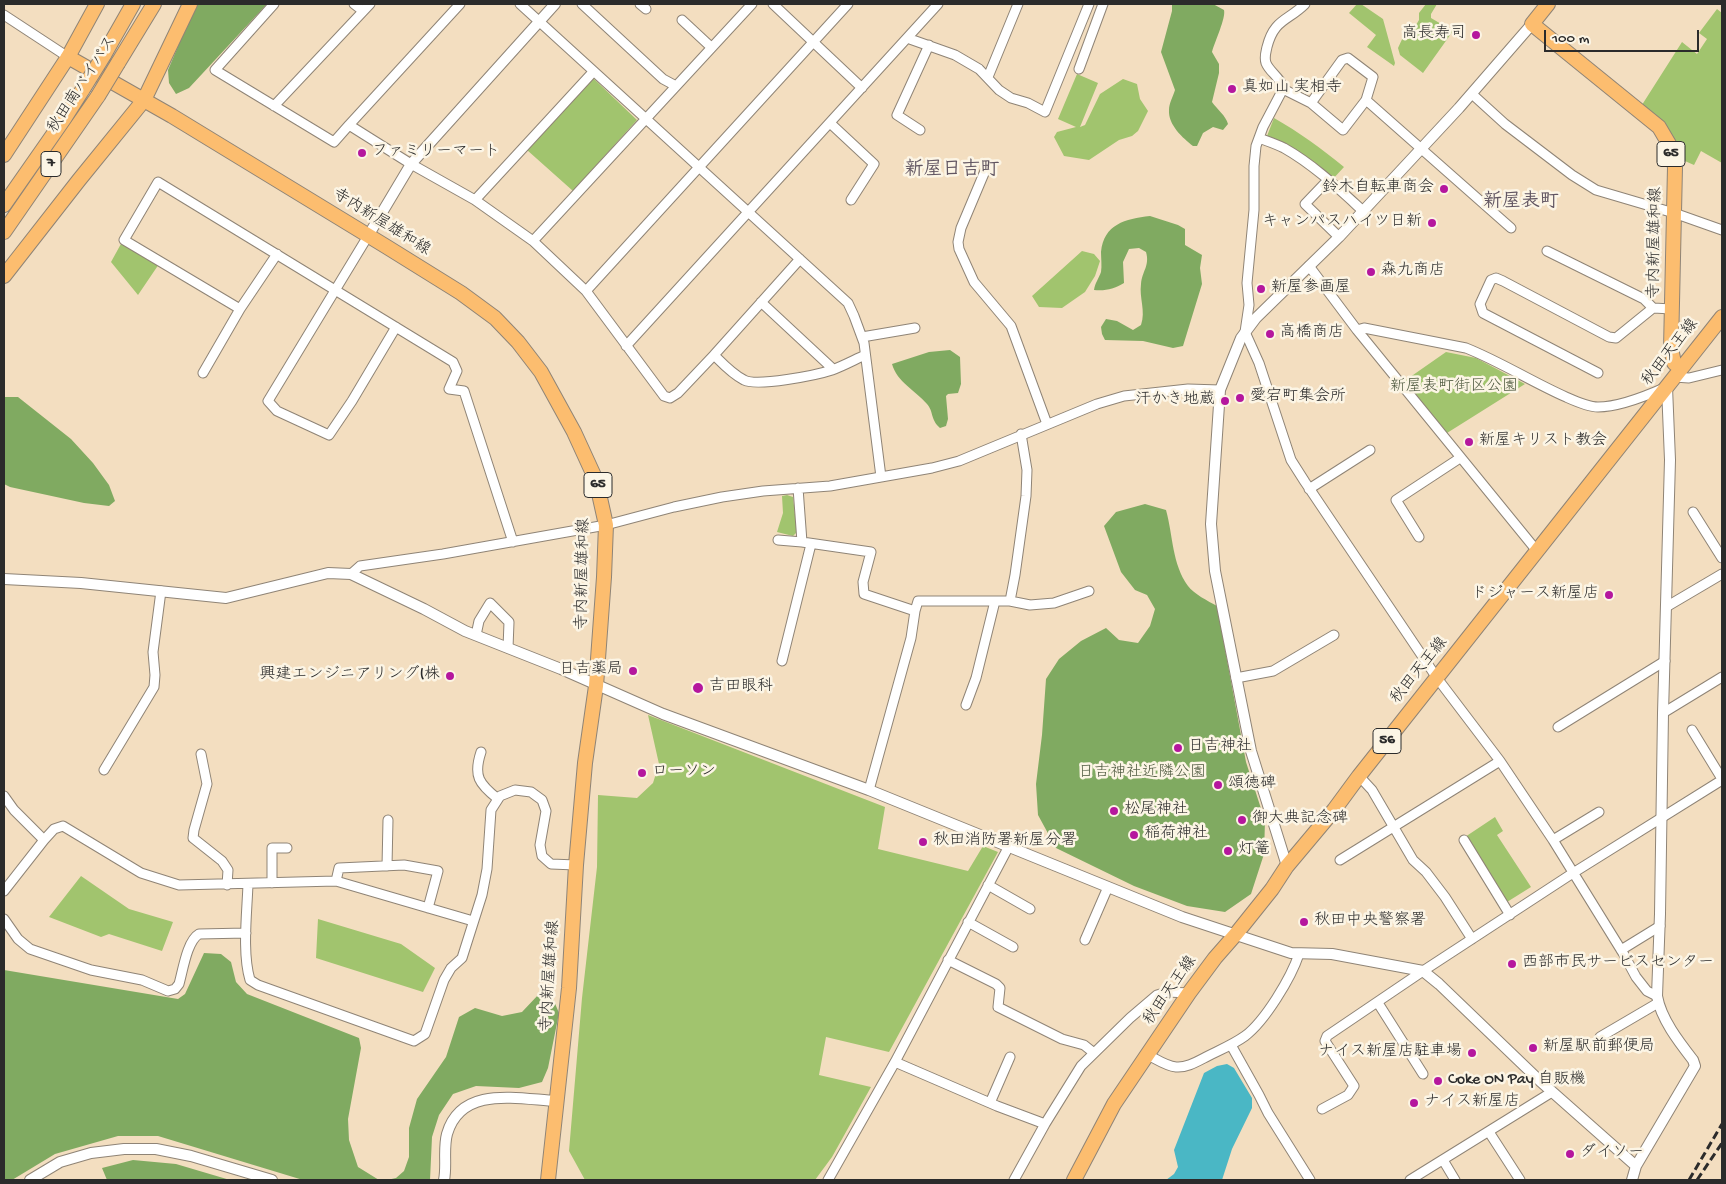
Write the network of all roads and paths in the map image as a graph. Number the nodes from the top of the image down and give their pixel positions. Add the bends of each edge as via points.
1 (97, 4) edge
2 (133, 4) edge
3 (154, 4) edge
4 (190, 4) edge
5 (274, 4) edge
6 (354, 4) edge
7 (370, 4) edge
8 (460, 4) edge
9 (520, 4) edge
10 (555, 4) edge
11 (582, 4) edge
12 (752, 4) edge
13 (772, 4) edge
14 (848, 4) edge
15 (938, 4) edge
16 (1018, 4) edge
17 (1088, 4) edge
18 (1103, 4) edge
19 (1305, 4) edge
20 (1548, 4) edge
21 (362, 11) junction
22 (4, 15) edge
23 (682, 20) dead end
24 (540, 21) junction
25 (1532, 24) junction
26 (907, 38) junction
27 (812, 43) junction
28 (929, 45) junction
29 (712, 47) junction
30 (68, 57) junction
31 (1079, 69) dead end
32 (593, 72) junction
33 (988, 77) junction
34 (676, 86) junction
35 (862, 88) junction
36 (1283, 89) junction
37 (1472, 94) junction
38 (144, 100) junction
39 (1366, 100) junction
40 (1311, 103) junction
41 (274, 106) junction
42 (646, 118) junction
43 (830, 123) junction
44 (350, 125) junction
45 (920, 130) dead end
46 (1259, 138) junction
47 (1422, 148) junction
48 (4, 155) edge
49 (411, 164) junction
50 (699, 166) junction
51 (985, 171) dead end
52 (1328, 180) junction
53 (474, 200) junction
54 (851, 200) dead end
55 (4, 205) edge
56 (1363, 211) junction
57 (748, 212) junction
58 (1674, 213) junction
59 (1510, 228) dead end
60 (1722, 230) edge
61 (4, 232) edge
62 (368, 236) junction
63 (1339, 237) junction
64 (533, 241) junction
65 (1547, 251) dead end
66 (277, 254) junction
67 (800, 259) junction
68 (1309, 266) junction
69 (4, 276) edge
70 (334, 290) junction
71 (586, 291) junction
72 (761, 302) junction
73 (1653, 308) junction
74 (1672, 308) junction
75 (240, 310) junction
76 (1722, 317) edge
77 (396, 327) junction
78 (915, 328) dead end
79 (1357, 330) junction
80 (1245, 332) junction
81 (862, 336) junction
82 (626, 346) junction
83 (714, 355) junction
84 (864, 355) junction
85 (833, 369) junction
86 (1722, 370) edge
87 (203, 372) dead end
88 (1598, 373) dead end
89 (1674, 378) junction
90 (1220, 390) junction
91 (1047, 424) junction
92 (1021, 434) junction
93 (1370, 450) dead end
94 (1460, 458) junction
95 (881, 477) junction
96 (798, 488) junction
97 (1310, 489) junction
98 (1693, 512) dead end
99 (606, 525) junction
100 (1420, 537) dead end
101 (778, 540) dead end
102 (513, 542) junction
103 (806, 543) junction
104 (1537, 551) junction
105 (1722, 558) edge
106 (351, 574) junction
107 (1722, 574) edge
108 (4, 579) edge
109 (161, 591) junction
110 (1089, 591) dead end
111 (995, 601) junction
112 (1010, 601) junction
113 (1666, 607) junction
114 (914, 611) junction
115 (476, 635) junction
116 (1334, 635) dead end
117 (508, 648) junction
118 (782, 660) dead end
119 (1665, 661) junction
120 (1722, 676) edge
121 (1236, 678) junction
122 (1437, 678) junction
123 (596, 686) junction
124 (966, 705) dead end
125 (1663, 714) junction
126 (1558, 727) dead end
127 (1692, 730) dead end
128 (481, 752) dead end
129 (201, 754) dead end
130 (1500, 761) junction
131 (104, 770) dead end
132 (1358, 776) junction
133 (1722, 780) edge
134 (869, 790) junction
135 (4, 796) edge
136 (498, 799) junction
137 (1599, 812) dead end
138 (1663, 818) junction
139 (388, 820) dead end
140 (1394, 827) junction
141 (44, 840) junction
142 (1464, 840) dead end
143 (1553, 840) junction
144 (1009, 846) junction
145 (287, 848) dead end
146 (1340, 860) dead end
147 (576, 865) junction
148 (387, 866) junction
149 (1287, 866) junction
150 (1573, 873) junction
151 (336, 881) junction
152 (272, 883) junction
153 (248, 884) junction
154 (227, 885) junction
155 (988, 885) junction
156 (1108, 887) junction
157 (4, 891) edge
158 (428, 908) junction
159 (1030, 909) dead end
160 (1510, 914) junction
161 (4, 919) edge
162 (474, 921) junction
163 (968, 922) junction
164 (1660, 926) junction
165 (246, 933) junction
166 (1236, 934) junction
167 (1472, 939) junction
168 (1085, 940) dead end
169 (1013, 947) dead end
170 (1621, 950) junction
171 (1299, 954) junction
172 (948, 960) junction
173 (1423, 971) junction
174 (1190, 993) junction
175 (1658, 999) junction
176 (1378, 1002) junction
177 (1600, 1037) dead end
178 (1230, 1045) junction
179 (1094, 1053) junction
180 (1148, 1055) junction
181 (1010, 1057) dead end
182 (894, 1062) junction
183 (1424, 1074) dead end
184 (1552, 1092) junction
185 (556, 1101) junction
186 (990, 1103) junction
187 (1322, 1109) dead end
188 (1045, 1124) junction
189 (1489, 1132) junction
190 (1443, 1160) junction
191 (1636, 1166) junction
192 (1414, 1179) edge
193 (30, 1180) edge
194 (272, 1180) edge
195 (444, 1180) edge
196 (548, 1180) edge
197 (828, 1180) edge
198 (1014, 1180) edge
199 (1074, 1180) edge
200 (1310, 1180) edge
201 (1455, 1180) edge
202 (1520, 1180) edge
203 (1632, 1180) edge

1 - 30 main road
2 - 55 main road, 秋田南バイパス / 7, bridge via 83,89
3 - 61 main road, 秋田南バイパス / 7, bridge via 98,96
4 - 38 main road
5 - 41 street via 215,70
6 - 21 street
7 - 21 street
8 - 44 street
9 - 24 street
10 - 24 street
11 - 34 street via 664,79
12 - 29 street
13 - 27 street
14 - 27 street
15 - 26 street
16 - 33 street
17 - 33 street via 1045,112 1011,98
18 - 31 street
19 - 36 street via 1278,23 1265,54 1266,63 1282,82
20 - 25 main road
21 - 41 street
22 - 30 street
23 - 29 street
24 - 32 street
24 - 49 street
25 - 37 street
25 - 58 main road, 寺内新屋雄和線 / 65 via 1659,127 1669,144 1675,167
26 - 28 street
26 - 35 street
27 - 35 street
27 - 50 street
28 - 33 street via 954,55
28 - 45 street via 897,115
29 - 34 street
30 - 38 main road, 寺内新屋雄和線 / 65
30 - 48 main road
32 - 42 street
32 - 53 street
34 - 42 street
35 - 43 street
36 - 40 street
36 - 46 street
37 - 47 street
37 - 58 street via 1512,130 1596,190
38 - 62 main road, 寺内新屋雄和線 / 65
38 - 69 main road
39 - 40 street via 1343,130
39 - 40 street via 1373,77 1348,58 1342,60
39 - 47 street
41 - 44 street via 334,142
42 - 50 street
42 - 64 street
43 - 54 street via 874,164
43 - 57 street
44 - 49 street
46 - 52 street via 1284,148
46 - 80 street via 1254,166
47 - 56 street
47 - 59 street
49 - 53 street
49 - 62 street
50 - 57 street
50 - 71 street
51 - 91 street via 961,228 959,249 974,282 1011,326
52 - 56 street
52 - 63 street via 1305,204
53 - 64 street
56 - 63 street
57 - 67 street
57 - 82 street
58 - 60 street
58 - 74 main road, 寺内新屋雄和線 / 65
62 - 70 street
62 - 99 main road, 寺内新屋雄和線 / 65 via 461,293 495,318 518,342 542,372 574,432 596,480
63 - 68 street
64 - 71 street
65 - 73 street via 1644,299
66 - 70 street
66 - 75 street
66 - 75 street via 158,182 124,240
67 - 72 street
67 - 81 street via 848,303
68 - 79 street
68 - 80 street
70 - 77 street
70 - 77 street via 268,400 277,411 329,435
71 - 82 street
72 - 83 street
72 - 85 street
73 - 74 street
73 - 88 street via 1616,338 1609,337 1496,278 1491,280 1480,304 1482,313
74 - 89 main road, 寺内新屋雄和線 / 65
75 - 87 street
76 - 89 main road, 秋田天王線 / 56
77 - 102 street via 453,362 457,371 449,389 464,391
78 - 81 street
79 - 89 street via 1364,328 1466,348 1547,389 1598,407 1638,400
79 - 94 street
80 - 90 street
80 - 97 street via 1259,363 1291,460
81 - 84 street
82 - 83 street via 664,396 670,398
83 - 85 street via 738,377 758,383
84 - 85 street
84 - 95 street
86 - 89 street
89 - 104 main road, 秋田天王線 / 56
89 - 113 street
90 - 91 street via 1188,389 1124,396
90 - 121 street via 1211,524 1215,571
91 - 92 street
92 - 95 street via 959,461
92 - 112 street via 1027,470 1026,496
93 - 97 street
94 - 100 street via 1396,500
94 - 104 street
95 - 96 street
96 - 99 street via 722,497
96 - 103 street
97 - 122 street
98 - 105 street
99 - 102 street
99 - 123 main road, 寺内新屋雄和線 / 65
101 - 103 street
102 - 106 street via 360,566
103 - 114 street via 871,552 863,582 864,594
103 - 118 street
104 - 122 main road, 秋田天王線 / 56
106 - 109 street via 328,573 226,598
106 - 115 street
107 - 113 street
108 - 109 street
109 - 131 street via 153,652 154,687
110 - 112 street via 1054,603 1030,605
111 - 112 street
111 - 114 street via 918,601
111 - 124 street
113 - 119 street
114 - 134 street via 911,638
115 - 117 street
115 - 117 street via 479,620 490,603 509,622
116 - 121 street via 1272,671
117 - 123 street
119 - 125 street
119 - 126 street
120 - 125 street
121 - 149 street via 1251,751
122 - 130 street
122 - 132 main road, 秋田天王線 / 56
123 - 134 street
123 - 147 main road, 寺内新屋雄和線 / 65
125 - 138 street
127 - 133 street
128 - 136 street via 477,776
129 - 154 street via 207,784 193,838 222,861 228,870
130 - 140 street
130 - 143 street
132 - 140 street via 1372,790
132 - 149 main road, 秋田天王線 / 56
133 - 138 street
134 - 144 street
135 - 141 street
136 - 147 street via 515,790 531,792 542,800 546,811 540,845 542,856 551,864
136 - 162 street via 491,810 487,869
137 - 143 street
138 - 150 street
138 - 164 street
139 - 148 street
140 - 146 street
140 - 167 street via 1413,860 1445,897
141 - 154 street via 54,829 63,826 141,873 179,885
141 - 157 street
142 - 160 street
143 - 150 street
144 - 155 street
144 - 156 street
145 - 152 street via 272,848
147 - 185 main road, 寺内新屋雄和線 / 65 via 569,988
148 - 151 street via 339,868
148 - 158 street via 404,865 438,872
149 - 166 main road, 秋田天王線 / 56
150 - 160 street
150 - 170 street
151 - 152 street
151 - 158 street
152 - 153 street
153 - 154 street
153 - 165 street
155 - 159 street
155 - 163 street
156 - 166 street
156 - 168 street
158 - 162 street
160 - 167 street
161 - 165 street via 18,939 30,949 91,970 142,980 168,991 179,984 194,937 199,934
162 - 165 street via 462,958 444,980 425,1034 414,1041 250,980
163 - 169 street
163 - 172 street
164 - 170 street
164 - 175 street
166 - 171 street
166 - 174 main road, 秋田天王線 / 56
167 - 173 street
170 - 175 street via 1636,977
171 - 173 street via 1332,954
171 - 178 street via 1295,966 1258,1024
172 - 179 street via 996,984 1000,988 998,1007 1062,1039 1084,1045
172 - 182 street
173 - 176 street
173 - 184 street
174 - 179 street via 1167,992 1158,996
174 - 180 main road, 秋田天王線 / 56
175 - 177 street
175 - 191 street via 1671,1030 1695,1066
176 - 183 street
176 - 187 street via 1327,1036 1325,1041 1354,1086 1348,1095
178 - 180 street via 1186,1066 1174,1067
178 - 200 street
179 - 188 street
180 - 199 main road, 秋田天王線 / 56 via 1114,1104
181 - 186 street
182 - 186 street
182 - 197 street
184 - 189 street
184 - 191 street
185 - 195 street via 491,1098 461,1110 446,1136
185 - 196 main road, 寺内新屋雄和線 / 65
186 - 188 street
188 - 198 street
189 - 190 street
189 - 202 street
190 - 192 street
190 - 201 street
191 - 203 street
193 - 194 street via 60,1162 91,1152 156,1149

